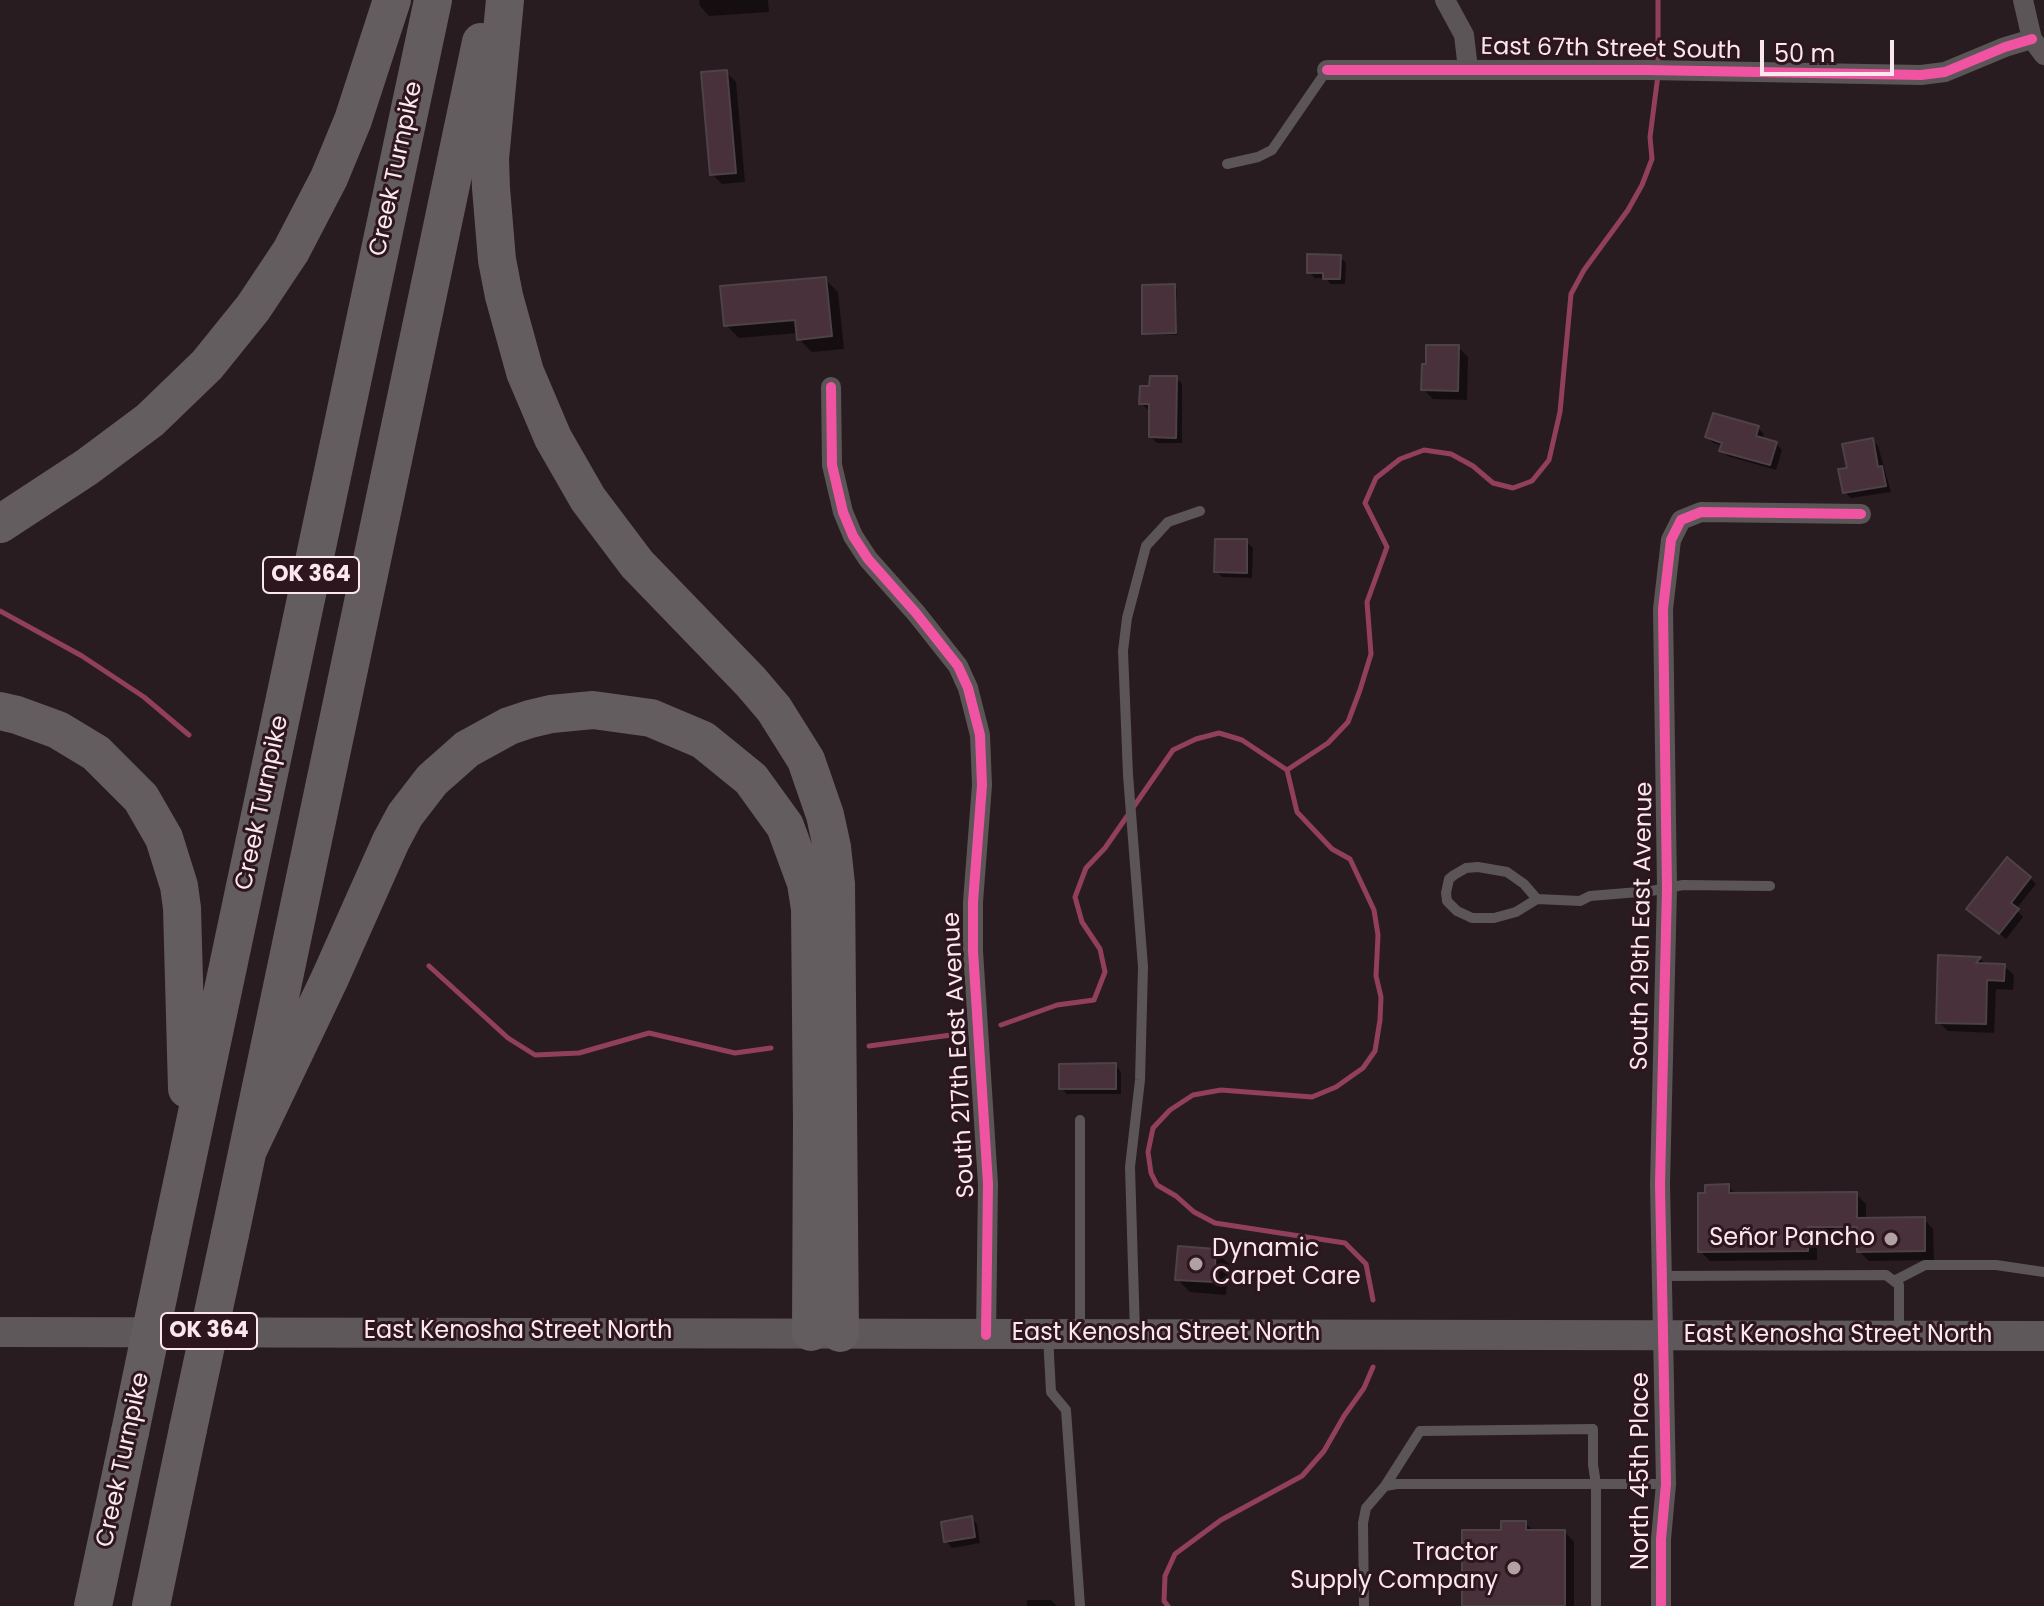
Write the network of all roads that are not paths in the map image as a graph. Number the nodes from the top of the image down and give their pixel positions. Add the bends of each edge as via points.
1 (392, 0) edge
2 (433, 0) edge
3 (489, 0) edge
4 (505, 0) edge
5 (1445, 0) edge
6 (2023, 0) edge
7 (2038, 47) edge
8 (1468, 69) junction
9 (1327, 70) joint
10 (1227, 164) dead end
11 (831, 387) dead end
12 (1200, 511) dead end
13 (1861, 514) dead end
14 (0, 524) edge
15 (0, 711) edge
16 (1770, 886) dead end
17 (1667, 888) junction
18 (1537, 899) junction
19 (1080, 1120) dead end
20 (189, 1150) junction
21 (248, 1150) junction
22 (2044, 1272) edge
23 (1663, 1276) junction
24 (1894, 1281) junction
25 (0, 1332) edge
26 (825, 1332) junction
27 (1048, 1334) junction
28 (1080, 1334) junction
29 (1135, 1334) junction
30 (986, 1335) junction
31 (1899, 1335) junction
32 (1663, 1336) junction
33 (2044, 1336) edge
34 (1596, 1484) junction
35 (1666, 1484) junction
36 (1385, 1486) junction
37 (93, 1606) edge
38 (151, 1606) edge
39 (1080, 1606) edge
40 (1364, 1606) edge
41 (1596, 1606) edge
42 (1661, 1606) edge

1 - 14 highway via 329,178 291,251 253,308 207,365 150,420
2 - 20 highway, Creek Turnpike / OK 364
3 - 21 highway, OK 364
4 - 26 highway via 491,188 497,260 525,372 553,438 588,499 637,564 774,709 806,760 825,815 836,884
5 - 8 street via 1464,35
6 - 7 street
7 - 8 street, East 67th Street South via 2005,47 1945,72 1921,75
8 - 9 street, East 67th Street South
9 - 10 lane via 1272,150
11 - 30 street, South 217th East Avenue via 832,465 853,536 958,666 978,723 982,785 973,951 987,1153
12 - 29 lane via 1168,522 1146,546 1123,651 1143,967 1140,1080 1130,1167
13 - 17 street, South 219th East Avenue via 1701,512 1681,520 1671,540 1663,609
15 - 20 highway via 58,730 96,753 141,798 164,838 182,908
16 - 17 lane
17 - 18 lane via 1580,901
17 - 23 street, South 219th East Avenue
18 - 18 lane via 1524,884 1492,867 1466,868 1449,879 1446,893 1457,911 1472,918 1516,912
19 - 28 lane
20 - 37 highway, Creek Turnpike / OK 364, bridge
21 - 26 highway via 405,815 432,780 467,749 530,719 593,710 651,718 703,740 751,779 776,810 801,863 810,909 812,1196
21 - 38 highway, OK 364, bridge
22 - 24 lane via 1996,1265 1925,1265
23 - 24 lane via 1886,1275
23 - 32 street, South 219th East Avenue
24 - 31 lane via 1899,1285
25 - 26 main road, East Kenosha Street North
26 - 30 main road, East Kenosha Street North
27 - 28 main road, East Kenosha Street North
27 - 30 main road, East Kenosha Street North
27 - 39 lane via 1051,1392 1066,1410
28 - 29 main road, East Kenosha Street North
29 - 32 main road, East Kenosha Street North
31 - 32 main road, East Kenosha Street North
31 - 33 main road, East Kenosha Street North
32 - 35 street, North 45th Place
34 - 35 lane
34 - 36 lane
34 - 36 lane via 1593,1429 1430,1429 1420,1431
34 - 41 lane
35 - 42 street, North 45th Place
36 - 40 lane via 1366,1508 1363,1523

